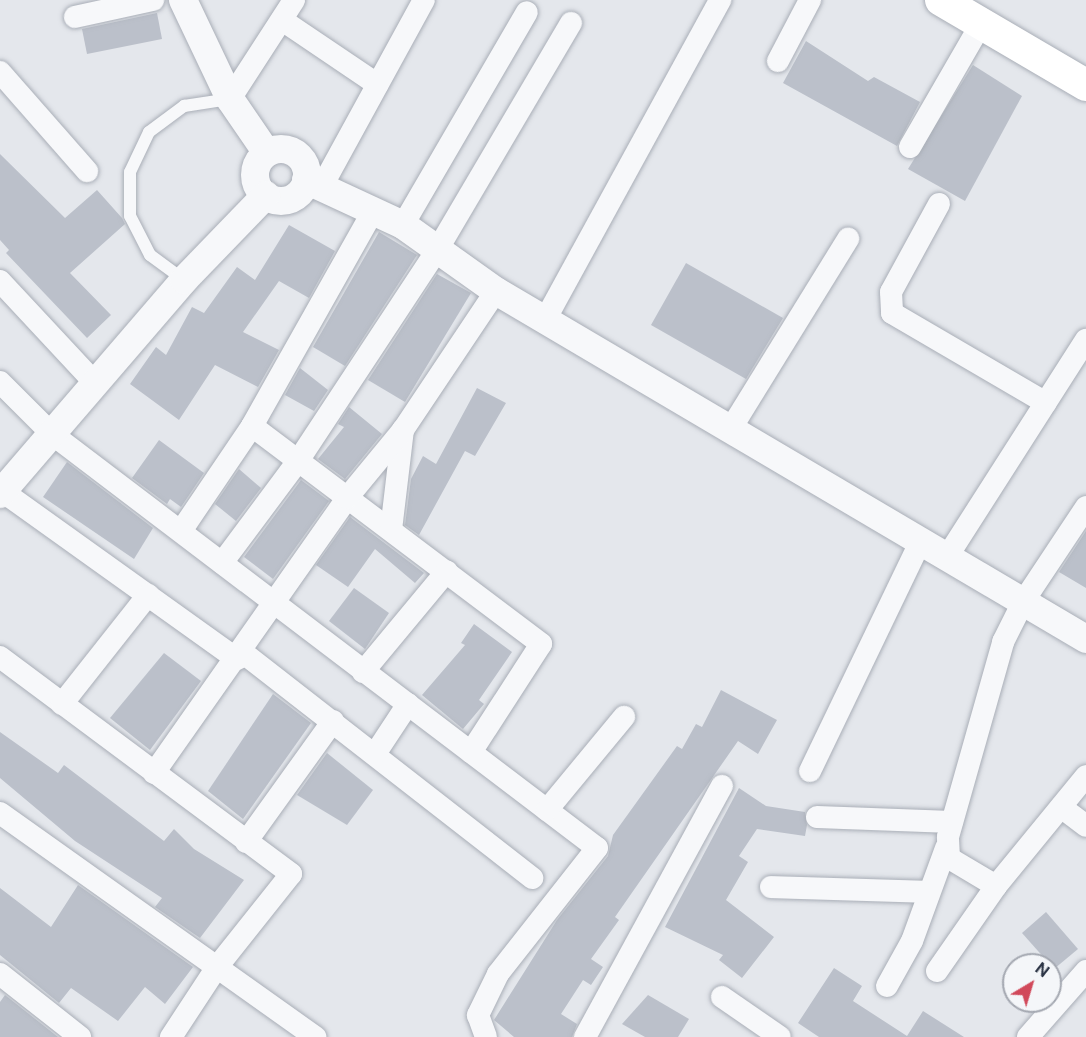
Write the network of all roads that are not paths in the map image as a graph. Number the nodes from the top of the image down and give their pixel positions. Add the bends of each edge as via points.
1 (153, 0) edge
2 (183, 0) edge
3 (294, 0) edge
4 (424, 0) edge
5 (720, 0) edge
6 (810, 0) edge
7 (961, 8) edge
8 (527, 12) dead end
9 (75, 17) dead end
10 (282, 20) junction
11 (571, 23) dead end
12 (777, 61) dead end
13 (0, 72) edge
14 (1085, 82) edge
15 (377, 84) junction
16 (230, 99) junction
17 (910, 147) dead end
18 (267, 153) junction
19 (87, 171) dead end
20 (314, 184) junction
21 (266, 195) junction
22 (939, 204) dead end
23 (372, 213) junction
24 (403, 225) junction
25 (848, 239) dead end
26 (439, 247) junction
27 (184, 280) junction
28 (0, 281) edge
29 (496, 291) junction
30 (545, 320) junction
31 (1085, 342) edge
32 (0, 382) edge
33 (95, 383) junction
34 (1046, 403) junction
35 (252, 426) junction
36 (403, 430) junction
37 (730, 430) junction
38 (52, 434) junction
39 (298, 461) junction
40 (1, 493) edge
41 (347, 498) junction
42 (1086, 507) edge
43 (391, 530) junction
44 (181, 531) junction
45 (920, 542) junction
46 (947, 557) junction
47 (222, 563) junction
48 (447, 571) junction
49 (148, 595) junction
50 (1023, 602) junction
51 (277, 605) junction
52 (1086, 639) edge
53 (239, 656) junction
54 (0, 657) edge
55 (363, 672) junction
56 (62, 704) junction
57 (408, 704) junction
58 (624, 717) dead end
59 (333, 721) junction
60 (471, 752) junction
61 (375, 754) junction
62 (810, 771) dead end
63 (154, 773) junction
64 (1086, 776) edge
65 (722, 786) dead end
66 (1061, 807) junction
67 (547, 810) junction
68 (0, 813) edge
69 (817, 817) dead end
70 (952, 822) junction
71 (1086, 826) edge
72 (246, 842) junction
73 (946, 848) junction
74 (532, 878) dead end
75 (996, 886) junction
76 (771, 887) dead end
77 (929, 892) junction
78 (217, 967) junction
79 (937, 971) dead end
80 (1086, 971) edge
81 (0, 974) edge
82 (887, 986) dead end
83 (722, 997) dead end
84 (80, 1037) edge
85 (171, 1037) edge
86 (315, 1037) edge
87 (486, 1037) edge
88 (585, 1037) edge
89 (780, 1037) edge
90 (1028, 1037) edge

1 - 9 street
2 - 16 street
3 - 10 street
4 - 15 street
5 - 30 street
6 - 12 street
7 - 14 main road
7 - 17 street
8 - 24 street
10 - 15 street
10 - 16 street
11 - 26 street
13 - 19 street
15 - 20 street
16 - 18 street
16 - 27 lane via 184,106 149,132 130,172 130,216 150,255
18 - 20 street via 281,149 296,153
18 - 21 street via 256,174
20 - 21 street via 290,199
20 - 23 street
21 - 27 street
22 - 34 street via 891,292 892,313
23 - 24 street
23 - 35 street
24 - 26 street
25 - 37 street
26 - 29 street
26 - 39 street
27 - 33 street
28 - 33 street
29 - 30 street
29 - 36 street
30 - 37 street
31 - 34 street
32 - 38 street
33 - 38 street
34 - 46 street
35 - 39 street
35 - 44 street
36 - 41 street
36 - 43 street
37 - 45 street
38 - 40 street
38 - 44 street
39 - 41 street
39 - 47 street
40 - 49 street
41 - 43 street
41 - 51 street
42 - 50 street
43 - 48 street
44 - 47 street
45 - 46 street
45 - 62 street
46 - 50 street
47 - 51 street
48 - 55 street
48 - 60 street via 542,644
49 - 53 street
49 - 56 street
50 - 52 street
50 - 70 street via 997,659
51 - 53 street
51 - 55 street
53 - 59 street
53 - 63 street
54 - 56 street
55 - 57 street
56 - 63 street
57 - 60 street
57 - 61 street
58 - 67 street
59 - 61 street
59 - 72 street
60 - 67 street
61 - 74 street
63 - 72 street
64 - 66 street
65 - 88 street
66 - 71 street
66 - 75 street
67 - 87 street via 597,848 498,974 478,1015
68 - 78 street
69 - 70 street
70 - 73 street
72 - 78 street via 291,874
73 - 75 street via 949,858
73 - 77 street
75 - 79 street
76 - 77 street
77 - 82 street
78 - 85 street
78 - 86 street
80 - 90 street
81 - 84 street
83 - 89 street

